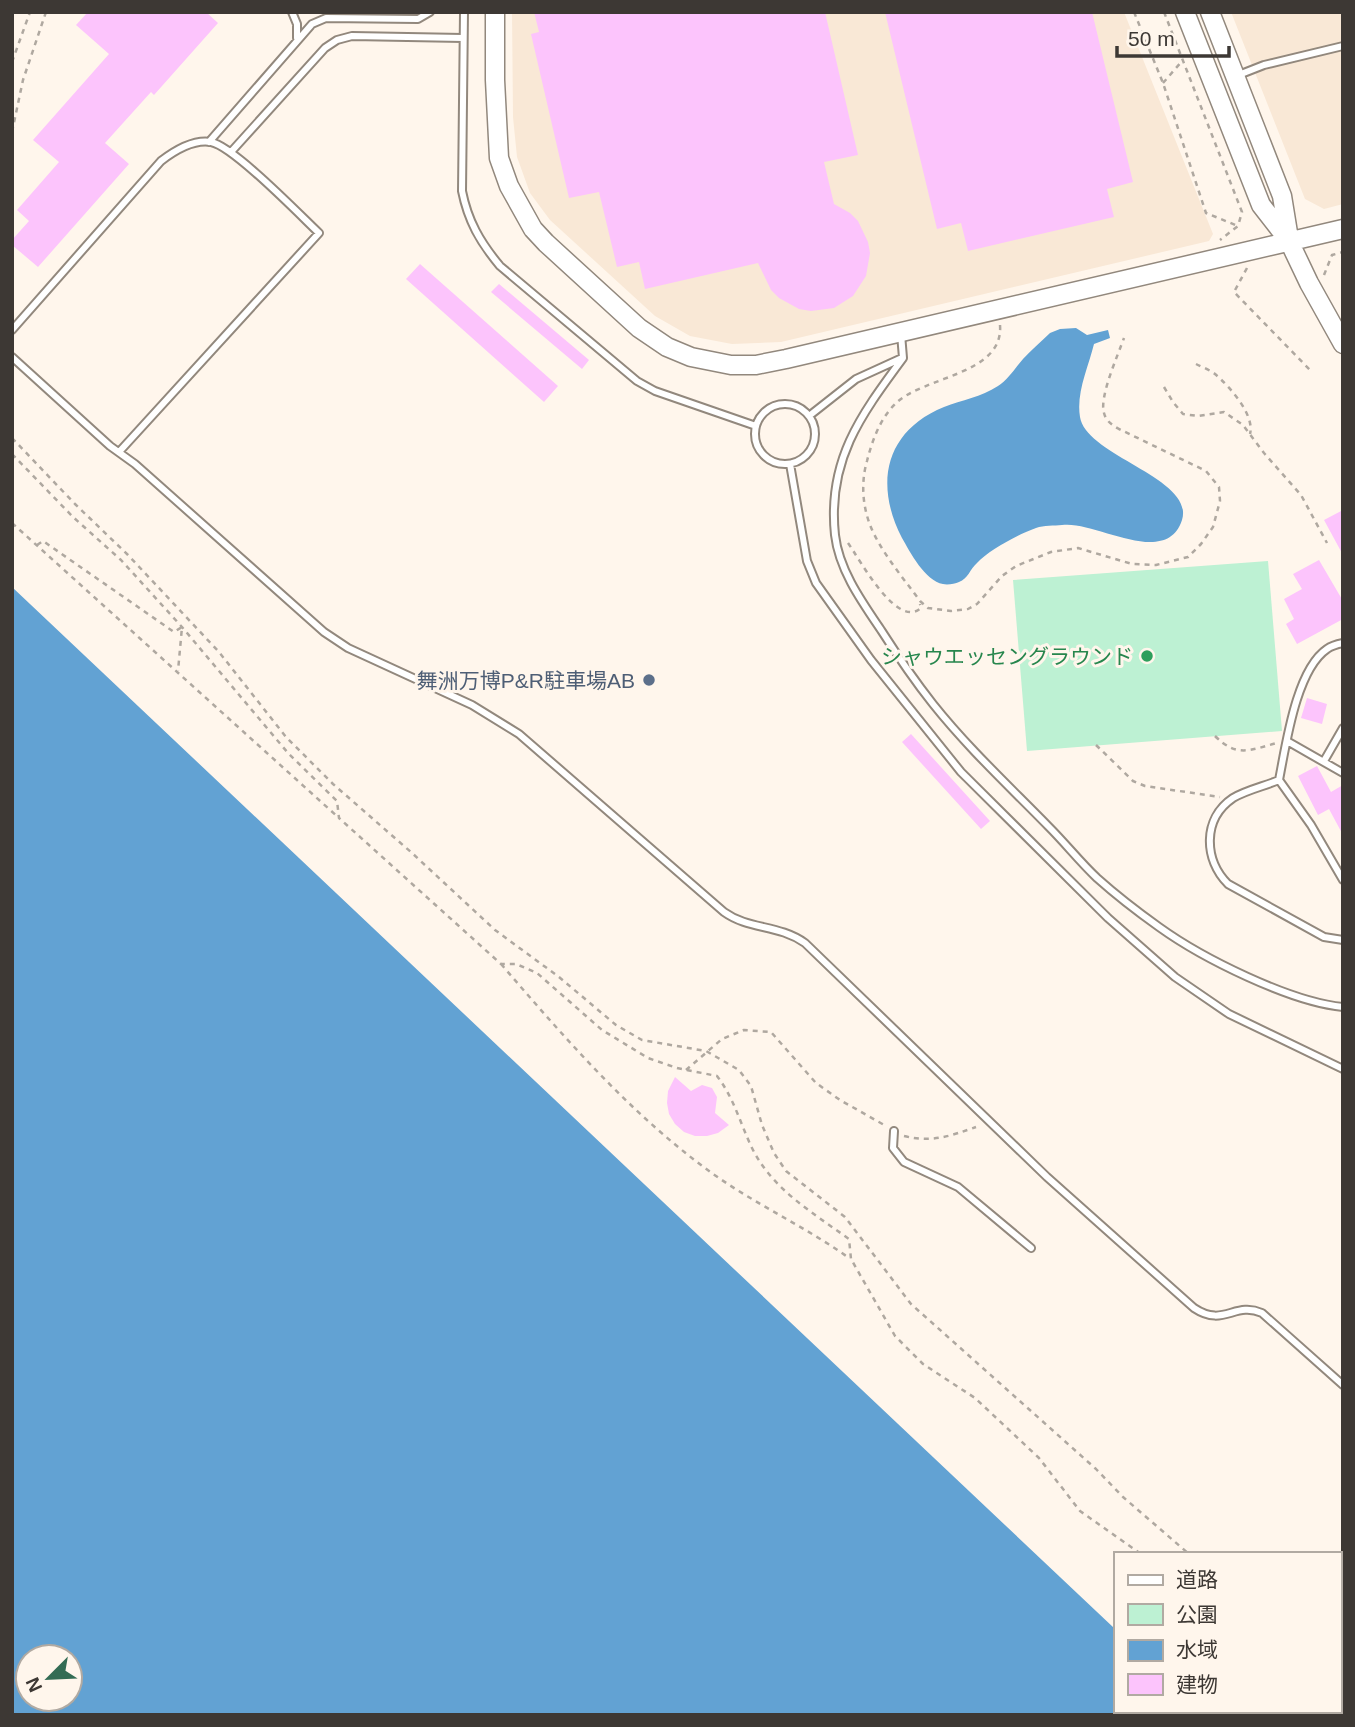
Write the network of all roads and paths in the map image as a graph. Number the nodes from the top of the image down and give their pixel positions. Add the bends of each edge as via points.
1 (30, 12) edge
2 (46, 12) edge
3 (292, 12) edge
4 (430, 12) edge
5 (464, 12) edge
6 (495, 12) edge
7 (1134, 12) edge
8 (1164, 12) edge
9 (1185, 12) edge
10 (1210, 12) edge
11 (463, 38) junction
12 (296, 40) junction
13 (1343, 47) edge
14 (1183, 60) junction
15 (12, 62) edge
16 (1235, 76) junction
17 (1164, 83) junction
18 (12, 132) edge
19 (209, 142) junction
20 (231, 152) junction
21 (1237, 226) junction
22 (1343, 229) edge
23 (1289, 242) junction
24 (1214, 246) dead end
25 (1343, 252) edge
26 (1247, 268) dead end
27 (1324, 275) dead end
28 (1000, 323) dead end
29 (12, 330) edge
30 (900, 332) junction
31 (1124, 338) dead end
32 (1343, 344) edge
33 (12, 357) edge
34 (903, 358) junction
35 (1196, 364) dead end
36 (1310, 370) dead end
37 (1164, 387) dead end
38 (809, 416) junction
39 (756, 426) junction
40 (1250, 434) junction
41 (12, 438) edge
42 (119, 452) junction
43 (12, 453) edge
44 (790, 464) junction
45 (12, 523) edge
46 (835, 538) junction
47 (1328, 543) dead end
48 (37, 545) junction
49 (920, 601) junction
50 (182, 627) junction
51 (1343, 643) edge
52 (178, 672) junction
53 (1343, 728) edge
54 (1214, 736) dead end
55 (1287, 741) junction
56 (1096, 745) dead end
57 (1324, 761) junction
58 (1343, 773) edge
59 (1279, 780) junction
60 (1233, 799) junction
61 (339, 818) junction
62 (1343, 880) edge
63 (1343, 940) edge
64 (502, 964) junction
65 (1343, 1007) edge
66 (706, 1051) junction
67 (1343, 1069) edge
68 (686, 1070) junction
69 (976, 1126) dead end
70 (894, 1131) junction
71 (1031, 1248) dead end
72 (851, 1259) junction
73 (1343, 1385) edge
74 (1138, 1552) edge
75 (1187, 1552) edge

1 - 15 path
2 - 18 path via 23,80
3 - 12 lane
4 - 12 lane via 407,20 326,18
5 - 11 lane
6 - 30 street via 496,124 499,158 509,186 546,243 639,328 691,357 732,365 756,365
7 - 17 path
8 - 14 path
9 - 23 street via 1261,205
10 - 16 street
11 - 20 lane via 352,36 337,40 315,58
11 - 39 lane via 462,191 466,212 486,249 500,266 637,381
12 - 19 lane
13 - 16 lane
14 - 17 path
14 - 21 path via 1242,212
16 - 23 street via 1282,196
17 - 21 path via 1206,214
19 - 20 lane
19 - 29 lane via 182,148 161,161
20 - 42 lane via 319,233
21 - 24 path
22 - 23 street
23 - 30 street
23 - 32 street
25 - 27 path via 1332,255
26 - 36 path via 1234,292
28 - 49 path via 998,341 987,356 971,370 936,380 896,403 871,445 863,492 867,516 884,551
30 - 34 lane
31 - 49 path via 1105,397 1104,415 1119,429 1206,471 1219,487 1213,527 1201,544 1188,556 1156,565 1132,564 1078,548 1051,552 1016,566 968,608 928,608
33 - 42 lane
34 - 38 lane via 856,379
34 - 46 lane via 849,439 836,489
35 - 40 path via 1214,373 1249,414
37 - 40 path via 1183,414 1224,412
38 - 39 lane via 794,405 775,405
38 - 44 lane via 815,441 806,456
39 - 44 lane via 757,446 763,455
40 - 47 path via 1301,495
41 - 66 path via 211,644 286,737 495,930 642,1040
42 - 73 lane via 336,641 493,716 546,755 724,912 741,922 784,931 805,943 1047,1177 1194,1308 1218,1317 1245,1308 1262,1313
43 - 50 path
44 - 67 lane via 807,561 816,583 961,772 1108,918 1175,977 1229,1014
45 - 48 path
46 - 49 path via 849,544 870,579 892,602 912,613 921,608
46 - 65 lane via 842,564 862,601 933,705 1097,878 1201,954 1293,995
48 - 50 path via 43,541 174,632
48 - 52 path
50 - 52 path
50 - 61 path via 288,753 337,801
51 - 55 lane via 1328,648 1311,666
52 - 61 path
53 - 57 lane
54 - 55 path via 1237,751
55 - 57 lane
55 - 59 lane
56 - 60 path via 1133,781 1145,786
57 - 58 lane
59 - 60 lane
59 - 62 lane
60 - 63 lane via 1217,815 1209,836 1218,873 1238,890 1324,937
61 - 64 path
64 - 68 path via 537,973 602,1030 648,1058
64 - 72 path via 619,1094 704,1167
66 - 68 path
66 - 70 path via 744,1030 771,1032 816,1083
66 - 75 path via 739,1070 751,1086 762,1125 786,1171 845,1217 911,1304
68 - 72 path via 717,1076 771,1177 849,1239
69 - 70 path via 922,1141
70 - 71 lane via 893,1148 904,1162 958,1187
72 - 74 path via 895,1336 923,1364 975,1398 1039,1458 1080,1511

